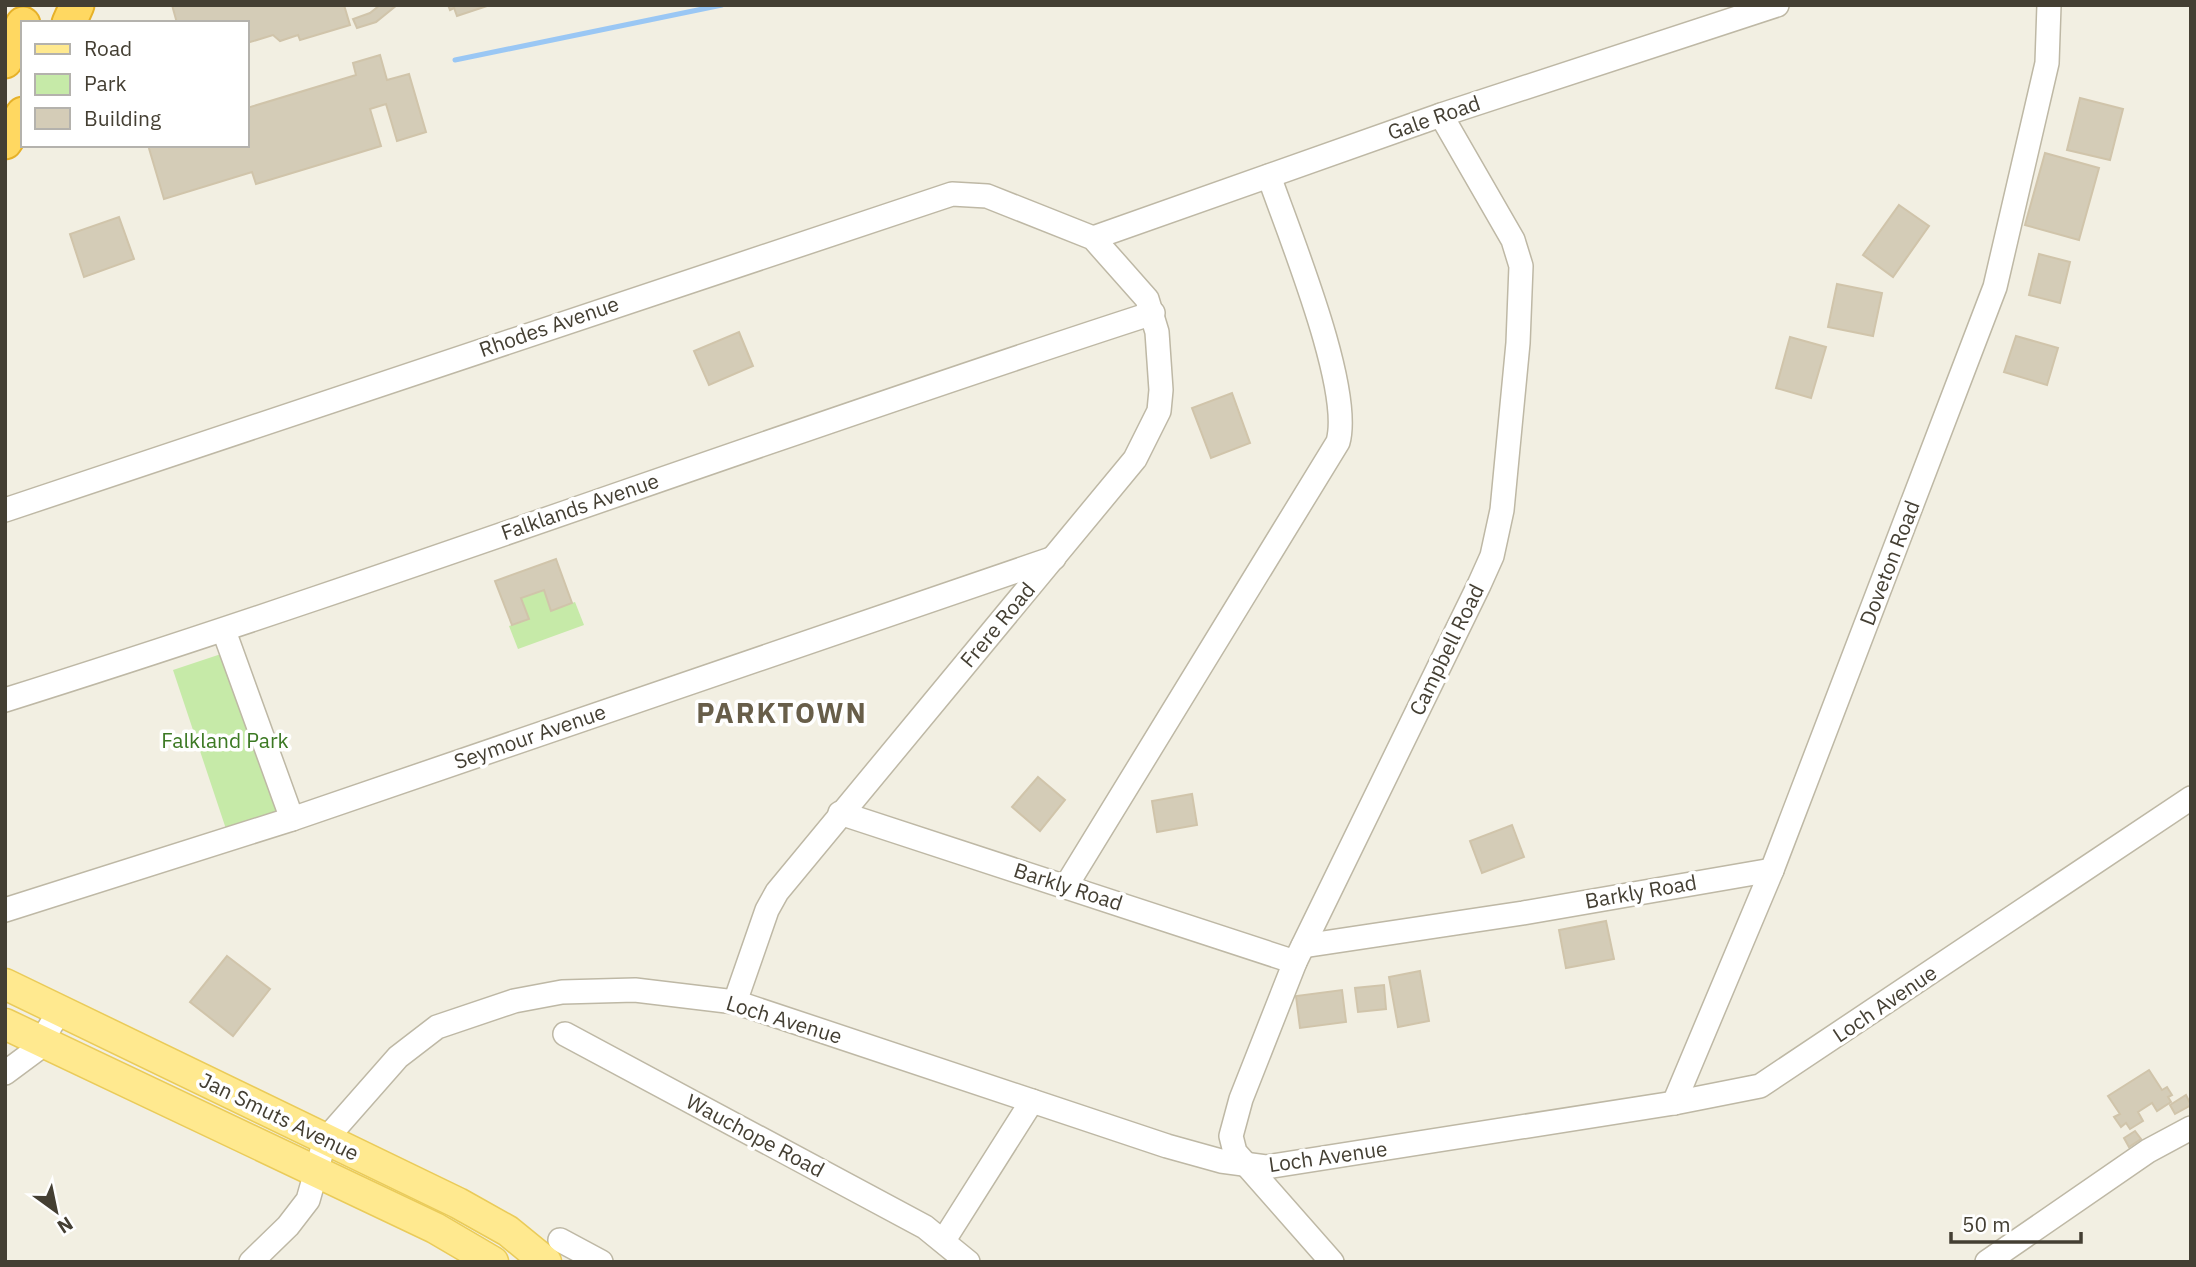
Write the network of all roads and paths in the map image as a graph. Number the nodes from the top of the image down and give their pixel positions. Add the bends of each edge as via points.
1 (31, 5) edge
2 (77, 5) edge
3 (1777, 5) edge
4 (2049, 5) edge
5 (24, 21) edge
6 (70, 21) edge
7 (1441, 115) junction
8 (1269, 176) junction
9 (1093, 238) junction
10 (1153, 313) junction
11 (5, 510) edge
12 (1054, 558) junction
13 (224, 631) junction
14 (5, 699) edge
15 (2191, 798) edge
16 (840, 813) junction
17 (292, 819) junction
18 (1772, 870) junction
19 (1066, 886) junction
20 (5, 910) edge
21 (1299, 954) junction
22 (5, 984) edge
23 (734, 1002) junction
24 (60, 1010) junction
25 (5, 1024) edge
26 (565, 1034) dead end
27 (43, 1042) junction
28 (5, 1073) edge
29 (1032, 1101) junction
30 (1674, 1103) junction
31 (2191, 1128) edge
32 (325, 1140) junction
33 (1247, 1166) junction
34 (318, 1174) junction
35 (944, 1240) junction
36 (553, 1251) edge
37 (251, 1262) edge
38 (493, 1262) edge
39 (601, 1262) edge
40 (968, 1262) edge
41 (1332, 1262) edge
42 (1987, 1262) edge

1 - 5 highway
2 - 6 highway
3 - 7 street, Gale Road
4 - 18 street, Doveton Road via 2047,63 1995,287
7 - 8 street, Gale Road
7 - 21 street, Campbell Road via 1513,240 1521,267 1502,510 1492,556 1479,585
8 - 9 street, Gale Road
8 - 19 street via 1331,360 1340,420 1338,442
9 - 10 street, Frere Road via 1136,283
9 - 11 street, Rhodes Avenue via 987,196 952,194
10 - 12 street, Frere Road via 1161,390 1150,435
10 - 13 street, Falklands Avenue via 940,382
12 - 16 street, Frere Road
12 - 17 street, Seymour Avenue
13 - 14 street, Falklands Avenue
13 - 17 street
15 - 30 street, Loch Avenue via 1773,1079 1746,1091
16 - 19 street, Barkly Road
16 - 23 street, Frere Road via 766,910
17 - 20 street, Seymour Avenue
18 - 21 street, Barkly Road
18 - 30 street, Doveton Road
19 - 21 street, Barkly Road
21 - 33 street, Campbell Road via 1241,1099 1231,1136
22 - 24 main road, Jan Smuts Avenue
23 - 29 street, Loch Avenue
23 - 32 street, Loch Avenue via 586,989 514,1001 472,1014 437,1027 398,1057
24 - 27 street
24 - 32 main road, Jan Smuts Avenue
25 - 27 main road, Jan Smuts Avenue
26 - 35 street, Wauchope Road
27 - 28 street
27 - 34 main road, Jan Smuts Avenue
29 - 33 street, Loch Avenue via 1167,1146
29 - 35 street
30 - 33 street, Loch Avenue via 1319,1160
31 - 42 street via 2148,1151
32 - 34 street
32 - 36 main road, Jan Smuts Avenue
33 - 41 street, Campbell Road
34 - 37 street via 308,1200
34 - 38 main road, Jan Smuts Avenue via 435,1228
35 - 40 street, Wauchope Road
36 - 39 street

